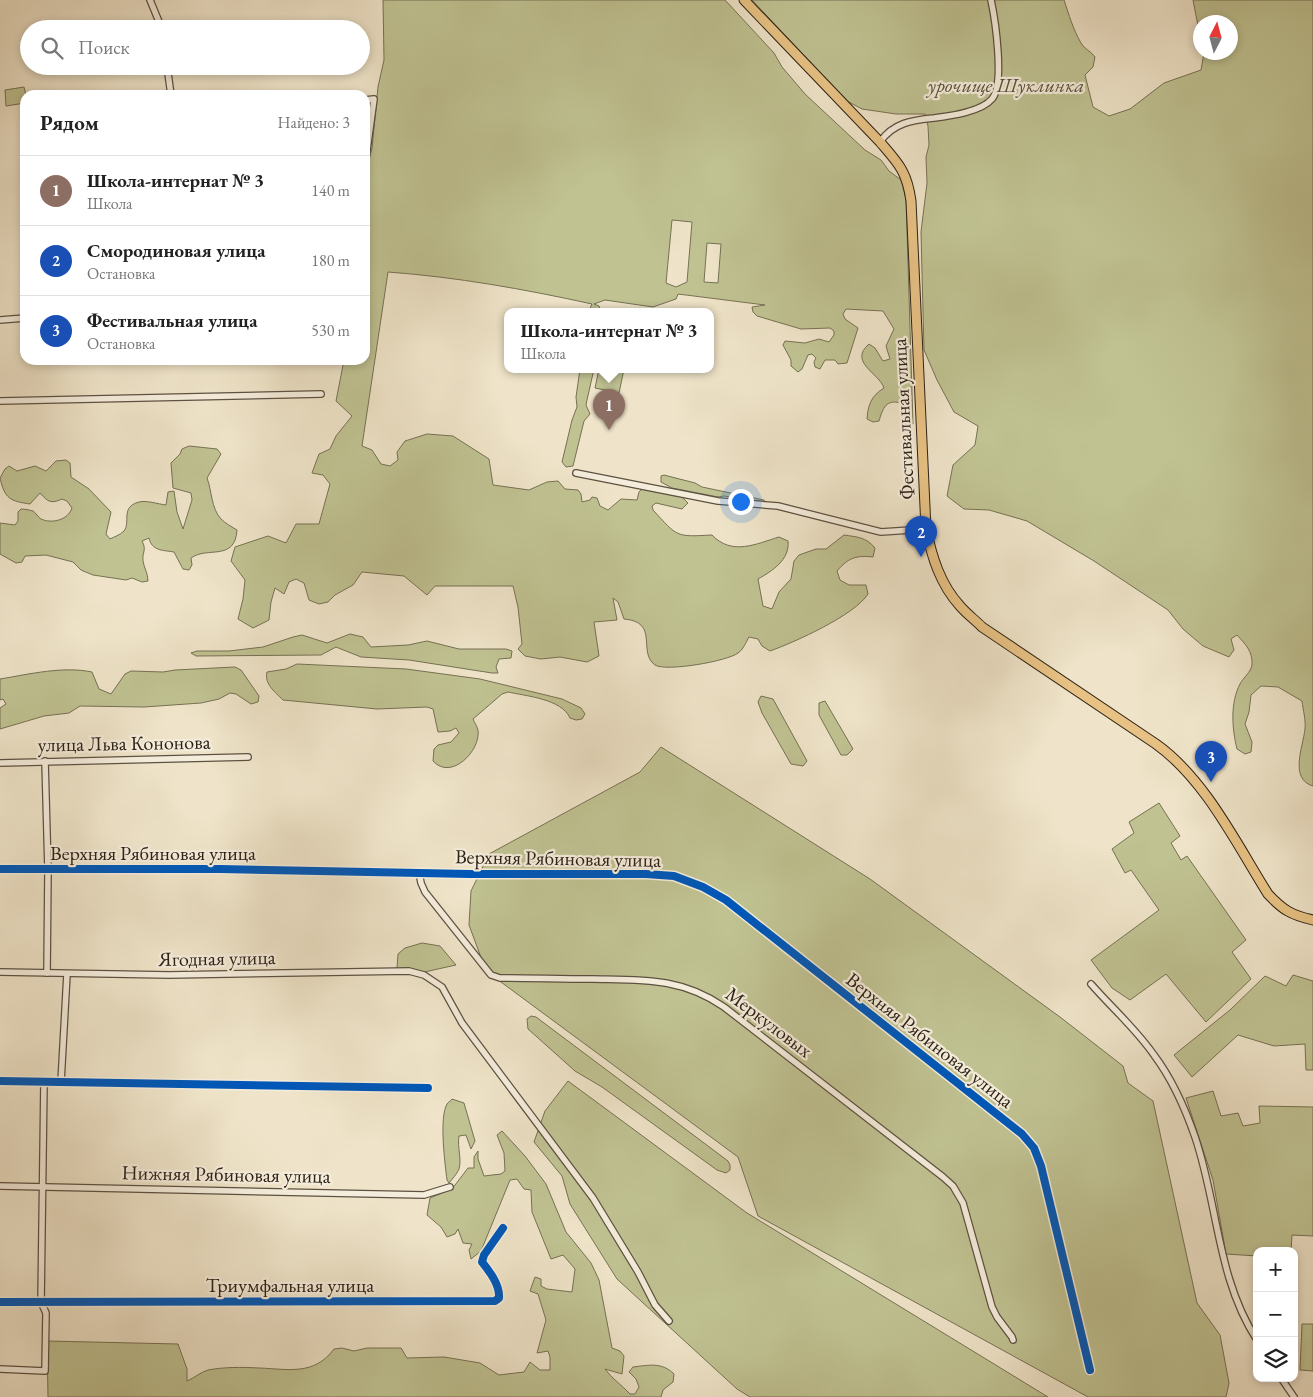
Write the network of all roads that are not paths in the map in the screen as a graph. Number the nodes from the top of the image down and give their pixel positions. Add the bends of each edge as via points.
1 (150, 0) edge
2 (744, 0) edge
3 (991, 0) edge
4 (158, 20) edge
5 (168, 75) edge
6 (170, 90) edge
7 (370, 99) edge
8 (370, 128) edge
9 (880, 142) junction
10 (20, 318) edge
11 (0, 320) edge
12 (321, 394) dead end
13 (0, 401) edge
14 (576, 473) dead end
15 (926, 529) junction
16 (248, 757) dead end
17 (45, 761) junction
18 (0, 762) edge
19 (0, 869) edge
20 (48, 870) junction
21 (419, 872) junction
22 (1313, 920) edge
23 (0, 972) edge
24 (47, 973) junction
25 (67, 974) junction
26 (1091, 984) dead end
27 (0, 1081) edge
28 (44, 1081) junction
29 (61, 1082) junction
30 (428, 1088) dead end
31 (0, 1186) edge
32 (43, 1187) junction
33 (450, 1188) dead end
34 (503, 1228) dead end
35 (0, 1302) edge
36 (41, 1302) junction
37 (669, 1321) dead end
38 (1255, 1337) edge
39 (1012, 1340) dead end
40 (0, 1369) edge
41 (1090, 1370) dead end
42 (1283, 1382) edge
43 (1294, 1397) edge

1 - 4 street
2 - 9 main road, Фестивальная улица
3 - 9 street via 998,66 995,95 991,101 960,114 902,123
5 - 6 street
7 - 8 street via 374,99
9 - 15 main road, Фестивальная улица via 901,166 909,183
10 - 11 street
12 - 13 street
14 - 15 street via 718,502 778,506 881,532
15 - 22 main road, Фестивальная улица via 941,578 959,606 982,627 1169,753 1201,788 1268,894 1290,914
16 - 17 street, улица Льва Кононова
17 - 18 street, улица Льва Кононова
17 - 20 street
19 - 20 street, Верхняя Рябиновая улица
20 - 21 street, Верхняя Рябиновая улица
20 - 24 street
21 - 39 street, Меркуловых via 426,892 491,976 653,980 701,993 724,1007 943,1177 963,1203 992,1307
21 - 41 street, Верхняя Рябиновая улица via 674,876 726,900 1022,1134 1034,1148
23 - 24 street, Ягодная улица
24 - 25 street, Ягодная улица
25 - 29 street
25 - 37 street, Ягодная улица via 418,972 442,988 462,1023 593,1198 655,1305
26 - 38 street via 1155,1055 1178,1096 1195,1138 1226,1270 1239,1308
27 - 28 street
28 - 29 street
28 - 32 street
29 - 30 street
31 - 32 street, Нижняя Рябиновая улица
32 - 33 street, Нижняя Рябиновая улица via 424,1195
32 - 36 street
34 - 36 street, Триумфальная улица via 482,1262 500,1292 495,1301
35 - 36 street, Триумфальная улица
36 - 40 street via 46,1313 44,1371
42 - 43 street

